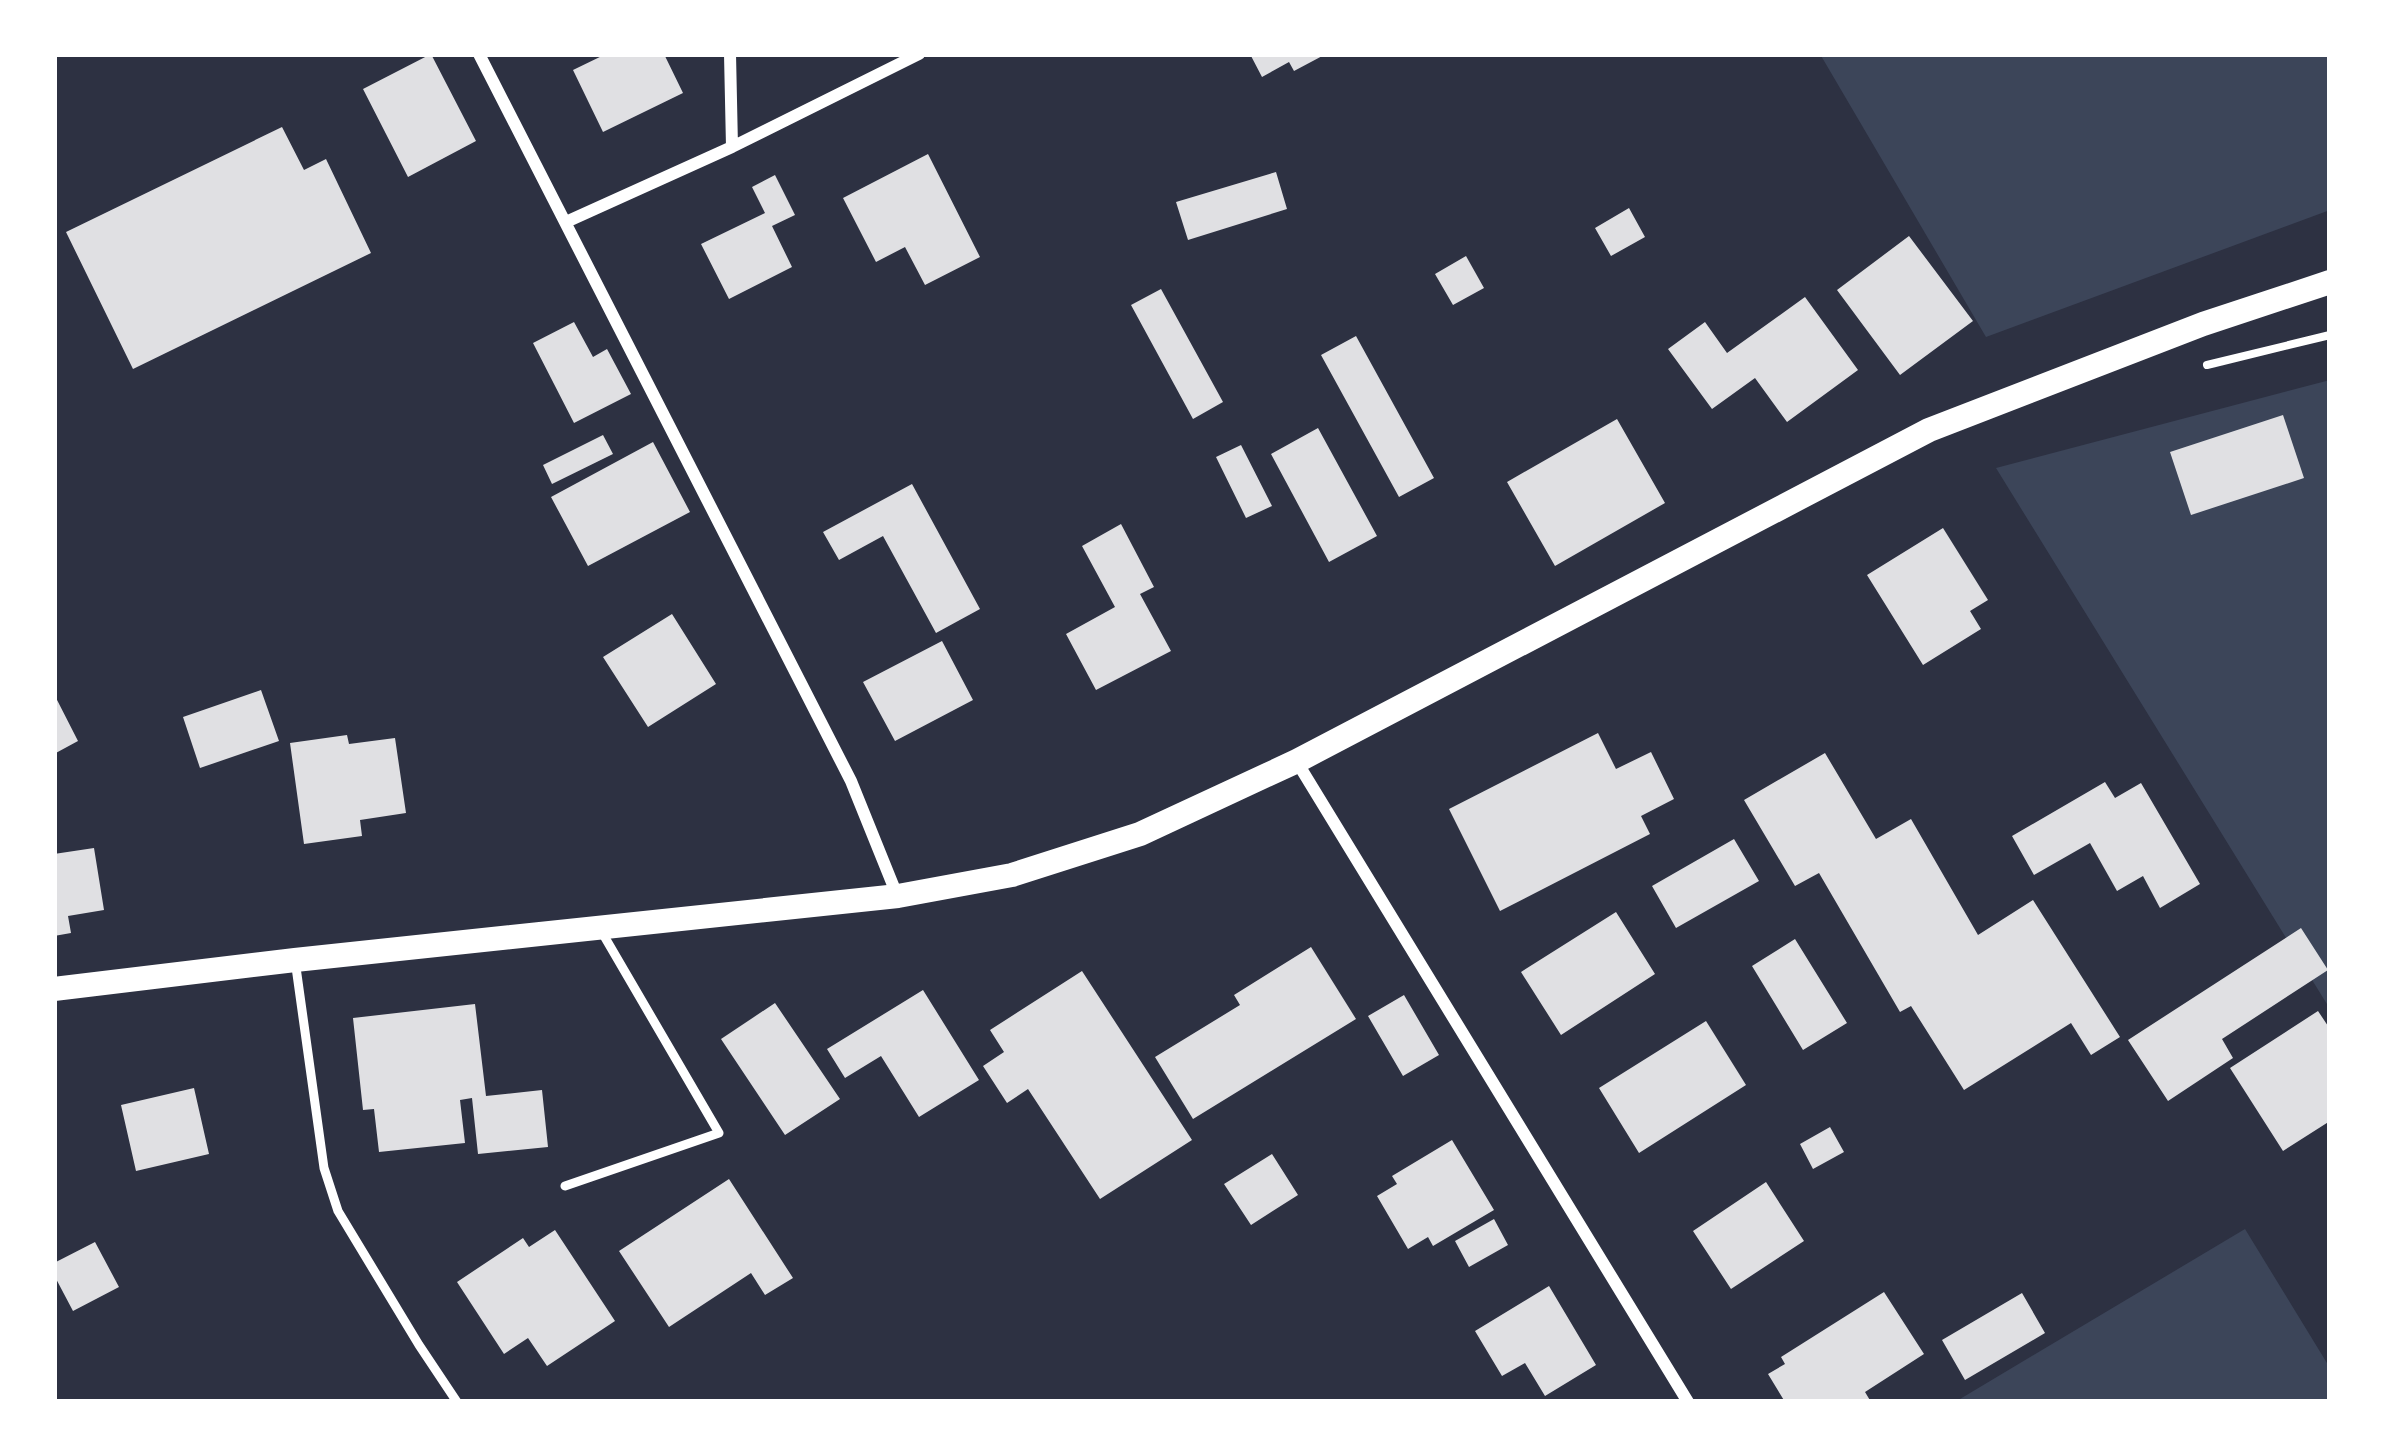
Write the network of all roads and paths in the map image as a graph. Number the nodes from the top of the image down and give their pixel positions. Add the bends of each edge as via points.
1 (479, 54) edge
2 (730, 54) edge
3 (919, 54) edge
4 (732, 147) junction
5 (566, 222) junction
6 (2330, 282) edge
7 (1297, 760) junction
8 (898, 896) junction
9 (600, 929) junction
10 (295, 960) junction
11 (54, 989) edge
12 (566, 1186) dead end
13 (457, 1402) edge
14 (1688, 1402) edge

1 - 5 street
2 - 4 street
3 - 4 street
4 - 5 street
5 - 8 street via 851,781
6 - 7 main road via 1929,430
7 - 8 main road via 1140,834 1012,875
7 - 14 street
8 - 9 main road
9 - 10 main road
9 - 12 lane via 719,1133
10 - 11 main road
10 - 13 lane via 324,1168 338,1211

